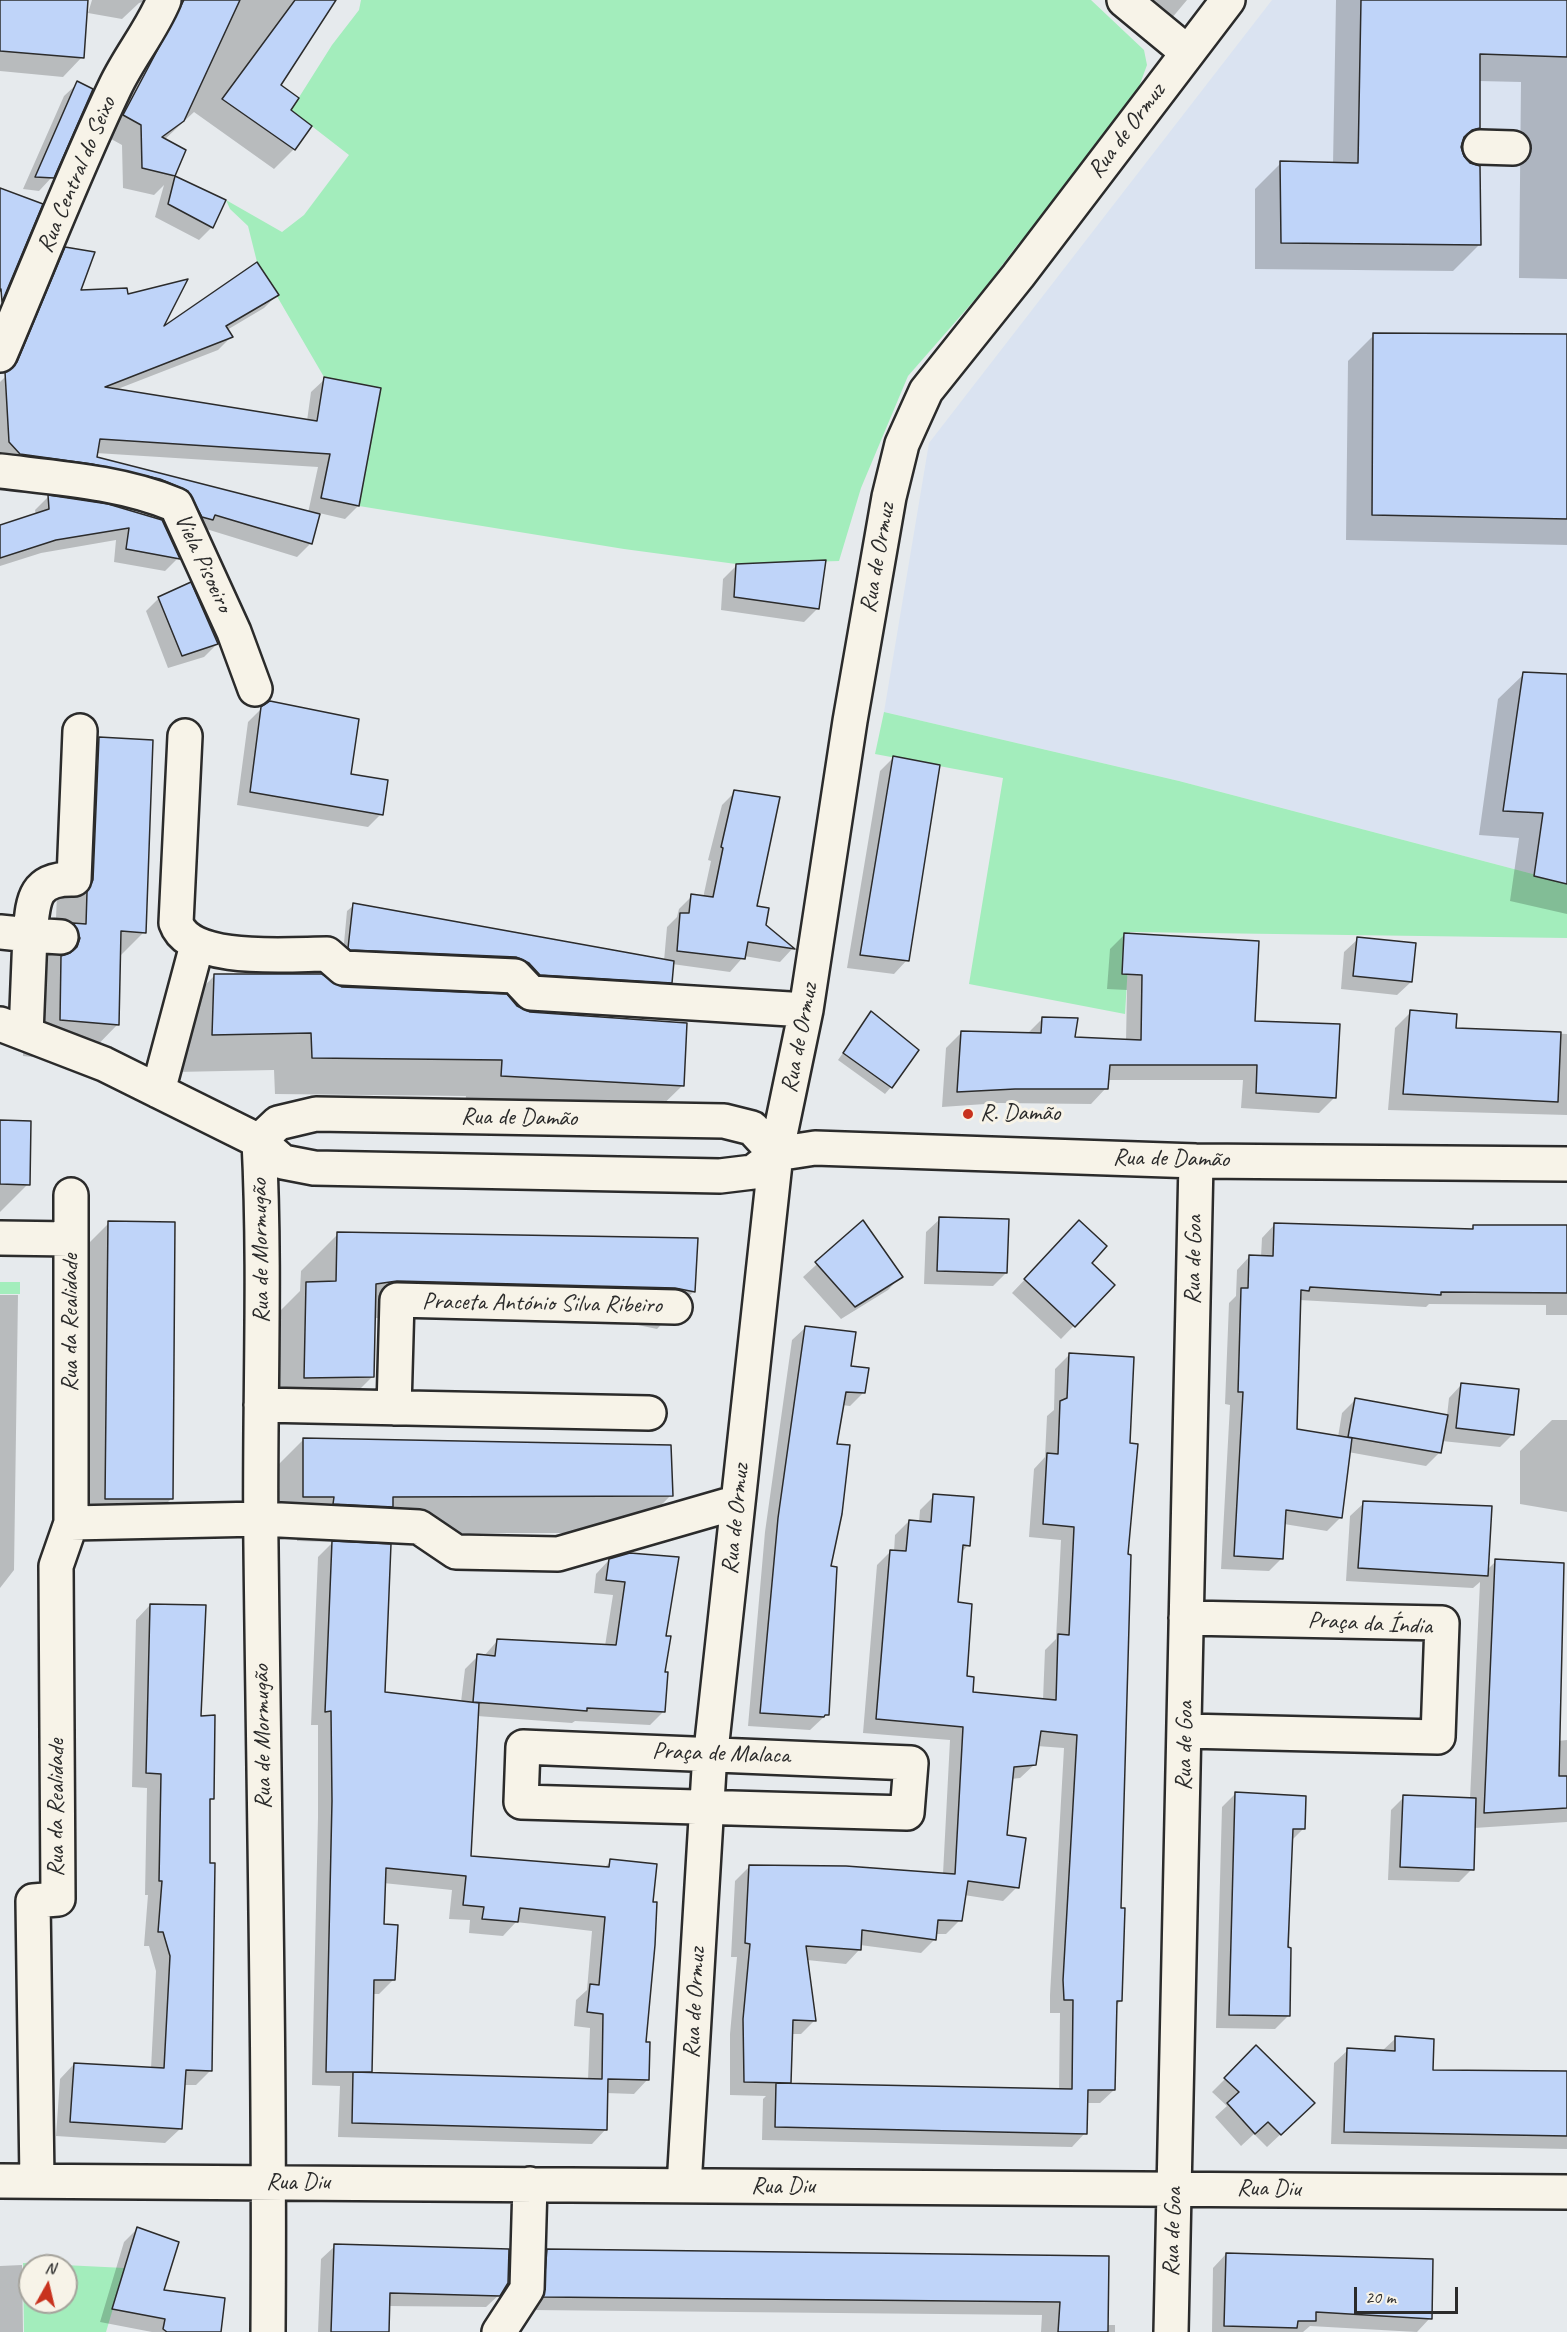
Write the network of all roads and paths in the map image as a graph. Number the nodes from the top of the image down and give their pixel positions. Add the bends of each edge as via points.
1 (164, 0) edge
2 (1124, 0) edge
3 (1228, 0) edge
4 (1187, 52) junction
5 (1480, 147) dead end
6 (1513, 148) dead end
7 (0, 355) edge
8 (0, 471) edge
9 (255, 689) dead end
10 (80, 730) dead end
11 (184, 736) dead end
12 (30, 934) edge
13 (212, 949) junction
14 (806, 1010) junction
15 (13, 1029) edge
16 (158, 1091) junction
17 (258, 1141) junction
18 (776, 1154) junction
19 (1196, 1161) junction
20 (1567, 1164) edge
21 (71, 1195) dead end
22 (0, 1238) edge
23 (71, 1239) junction
24 (675, 1307) dead end
25 (261, 1405) junction
26 (394, 1408) junction
27 (649, 1413) dead end
28 (738, 1502) junction
29 (261, 1520) junction
30 (71, 1523) junction
31 (1186, 1618) junction
32 (1186, 1731) junction
33 (711, 1753) junction
34 (706, 1808) junction
35 (0, 2181) edge
36 (37, 2181) junction
37 (269, 2182) junction
38 (530, 2184) junction
39 (684, 2186) junction
40 (1174, 2188) junction
41 (1567, 2192) edge
42 (268, 2332) edge
43 (499, 2332) edge
44 (1171, 2332) edge

1 - 7 street, Rua Central do Seixo via 156,20 120,76
2 - 4 street
3 - 4 street, Rua de Ormuz
4 - 14 street, Rua de Ormuz via 926,391 912,417 889,497
5 - 6 street
8 - 9 street, Viela Pisoeiro via 89,482 176,505 234,632
10 - 12 street via 74,879 45,884 36,895
11 - 13 street via 176,923 183,936
12 - 15 street
13 - 14 street via 327,954 343,968 515,976 531,993
13 - 16 street
14 - 18 street, Rua de Ormuz
15 - 16 street, Rua de Damão via 104,1064
16 - 17 street, Rua de Damão
17 - 18 street, Rua de Damão via 283,1162 338,1169 720,1176 753,1172
17 - 18 street, Rua de Damão via 278,1123 316,1114 712,1121 752,1128
17 - 25 street, Rua de Mormugão via 263,1212
18 - 19 street, Rua de Damão via 815,1148
18 - 28 street, Rua de Ormuz
19 - 20 street, Rua de Damão
19 - 31 street, Rua de Goa
21 - 23 street, Rua da Realidade
22 - 23 street
23 - 30 street, Rua da Realidade
24 - 26 street, Praceta António Silva Ribeiro via 397,1300
25 - 26 street
25 - 29 street, Rua de Mormugão
26 - 27 street
28 - 29 street via 558,1554 456,1552 419,1527
28 - 33 street, Rua de Ormuz
29 - 30 street
29 - 37 street, Rua de Mormugão
30 - 36 street, Rua da Realidade via 56,1566 58,1899 33,1901
31 - 32 street, Rua de Goa
31 - 32 street, Praça da Índia via 1442,1623 1438,1737
32 - 40 street, Rua de Goa
33 - 34 street, Rua de Ormuz
33 - 34 street, Praça de Malaca via 523,1747 521,1802
33 - 34 street, Praça de Malaca via 911,1763 907,1813
34 - 39 street, Rua de Ormuz
35 - 36 street, Rua Diu
36 - 37 street, Rua Diu
37 - 38 street, Rua Diu
37 - 42 street, Rua de Mormugão
38 - 39 street, Rua Diu
38 - 43 street via 527,2289
39 - 40 street, Rua Diu
40 - 41 street, Rua Diu
40 - 44 street, Rua de Goa

